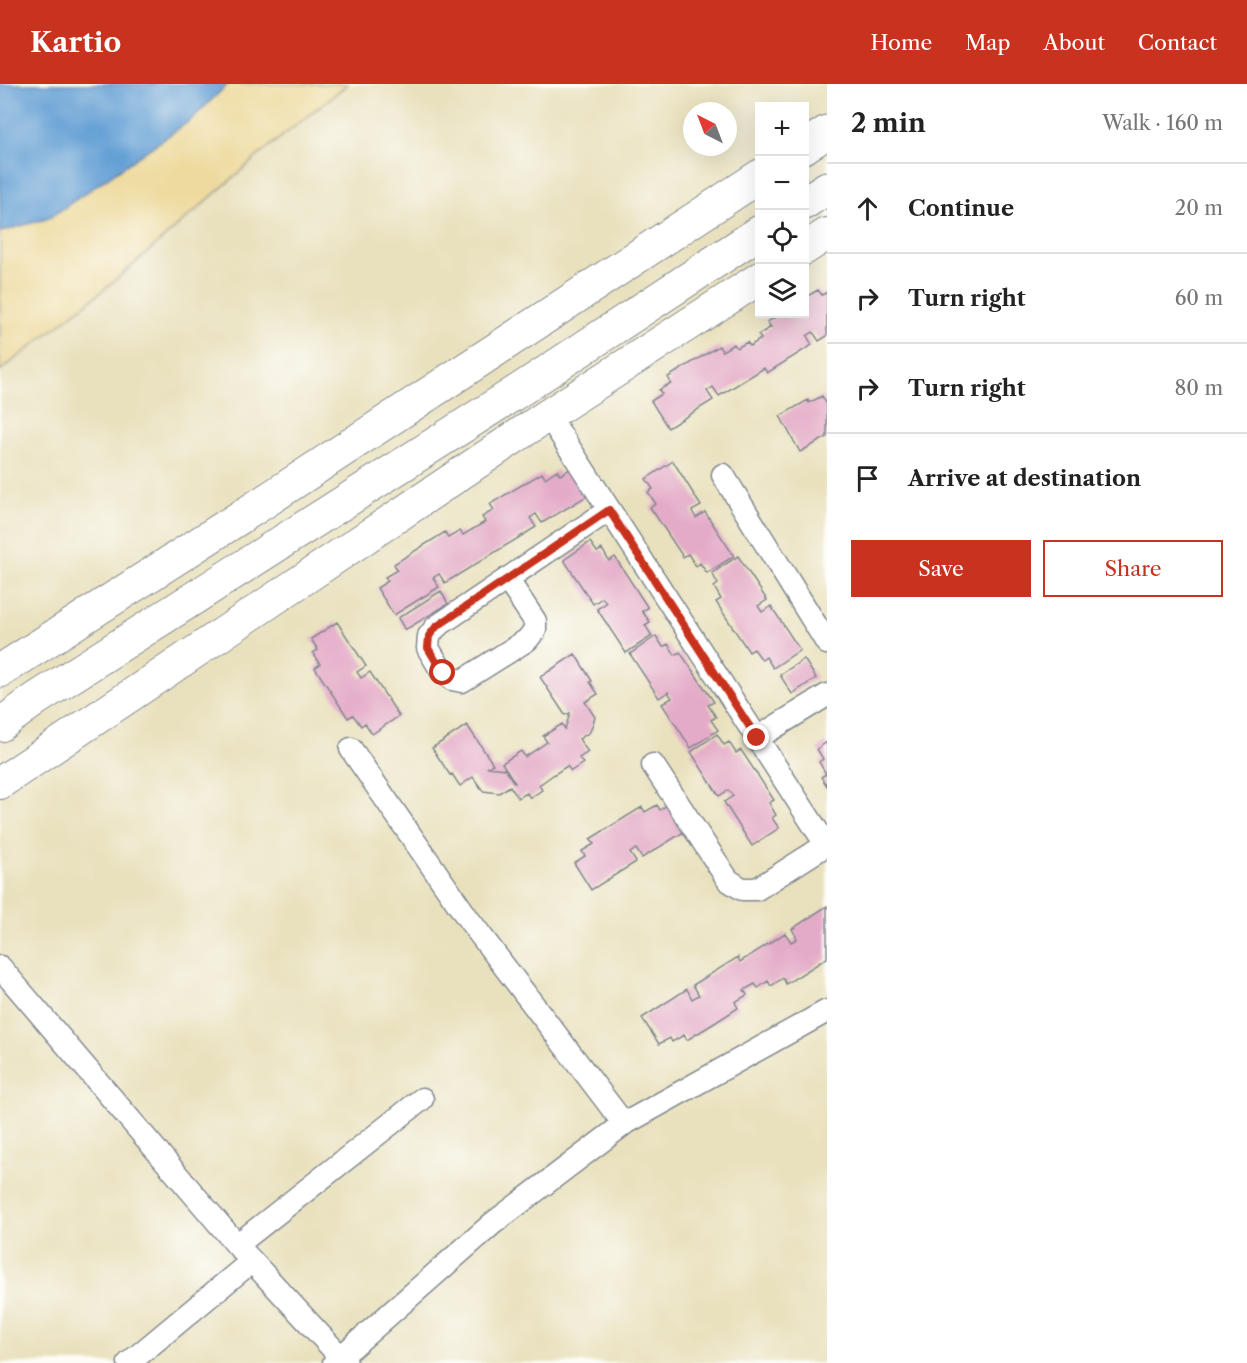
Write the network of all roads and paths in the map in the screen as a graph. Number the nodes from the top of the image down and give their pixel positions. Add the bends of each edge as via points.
1 (827, 132) edge
2 (809, 144) edge
3 (755, 179) edge
4 (827, 188) edge
5 (809, 200) edge
6 (827, 234) edge
7 (755, 235) edge
8 (809, 246) edge
9 (755, 281) edge
10 (548, 415) junction
11 (723, 475) dead end
12 (609, 510) junction
13 (507, 579) junction
14 (827, 643) edge
15 (0, 671) edge
16 (827, 695) edge
17 (0, 725) edge
18 (757, 738) junction
19 (351, 749) dead end
20 (653, 765) dead end
21 (0, 783) edge
22 (827, 845) edge
23 (0, 967) edge
24 (827, 1011) edge
25 (422, 1099) dead end
26 (624, 1124) junction
27 (244, 1253) junction
28 (340, 1361) edge
29 (129, 1363) edge

1 - 2 main road
3 - 15 main road
4 - 5 main road
6 - 8 street
7 - 17 main road
9 - 10 street
10 - 12 street
10 - 21 street
11 - 14 street
12 - 13 street
12 - 18 street
13 - 13 street via 436,627 429,636 428,648 443,673 452,679 462,681 527,640 534,630 535,621
16 - 18 street
18 - 22 street
19 - 26 street via 468,920
20 - 22 street via 728,880 742,889 757,889
23 - 27 street
24 - 26 street
25 - 27 street
26 - 28 street via 492,1224
27 - 28 street
27 - 29 street

